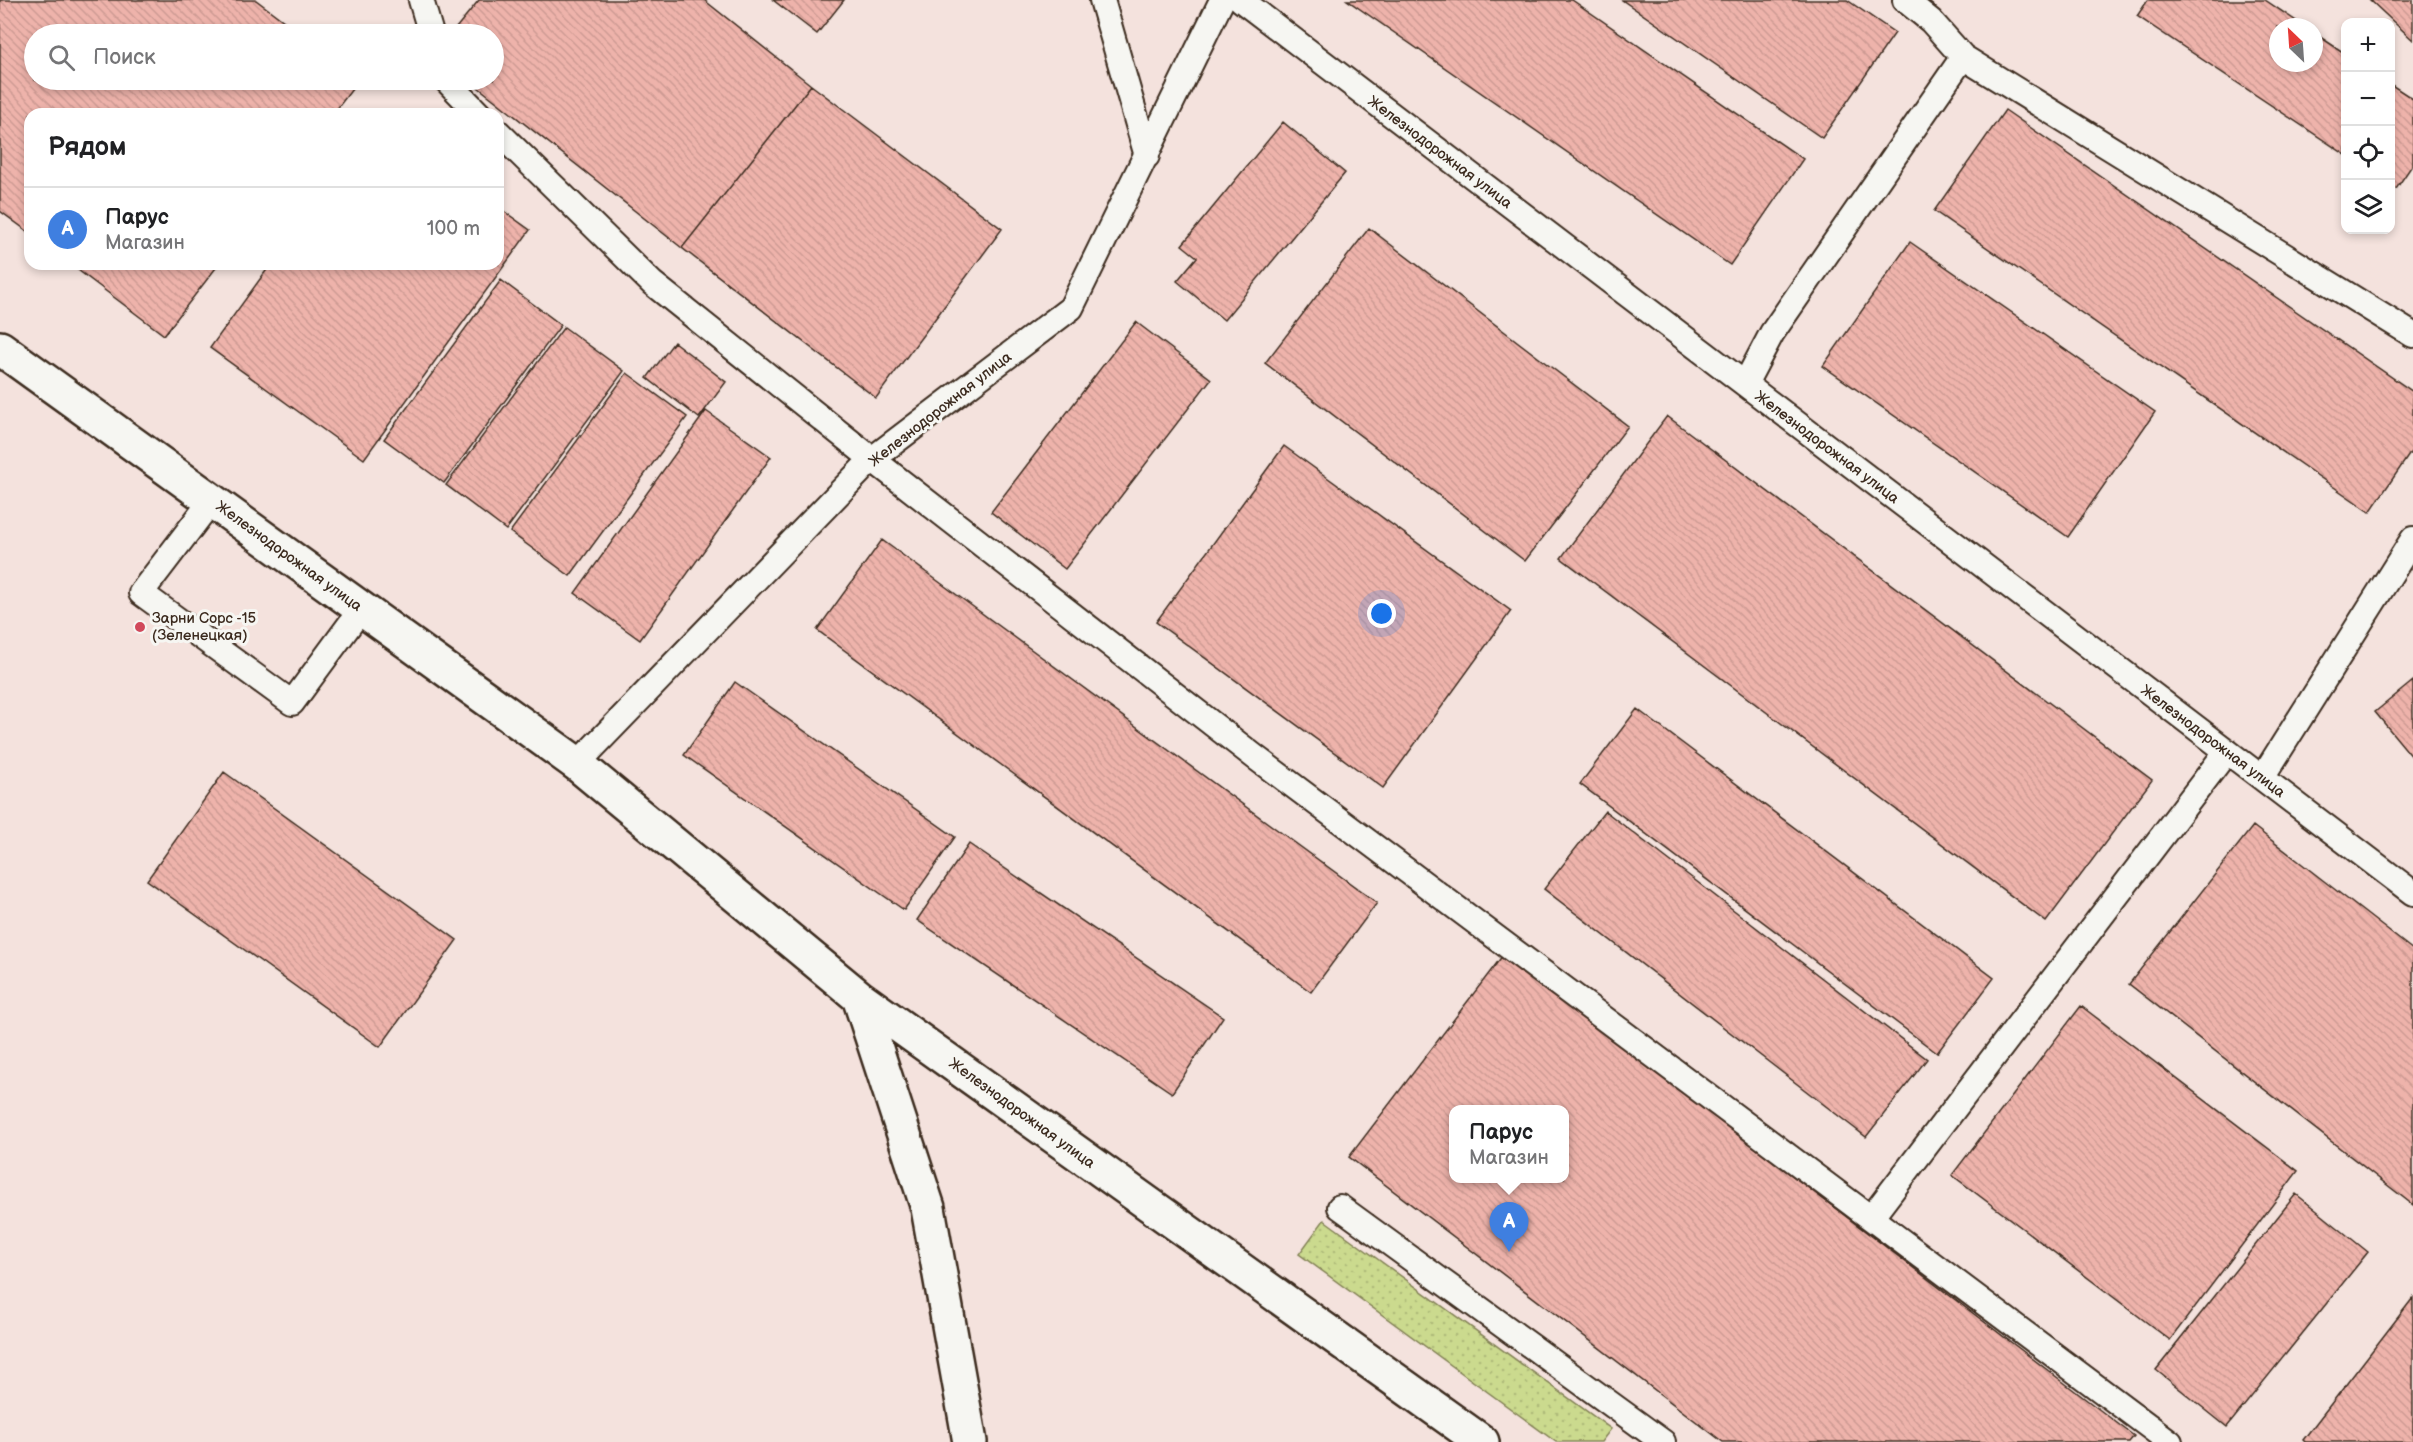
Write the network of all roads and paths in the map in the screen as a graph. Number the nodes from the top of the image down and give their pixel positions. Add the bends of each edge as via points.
1 (421, 0) edge
2 (1101, 0) edge
3 (1222, 0) edge
4 (1240, 0) edge
5 (1905, 0) edge
6 (428, 24) edge
7 (1963, 57) junction
8 (456, 90) edge
9 (473, 108) edge
10 (504, 138) edge
11 (1147, 156) junction
12 (2413, 335) edge
13 (0, 348) edge
14 (1745, 384) junction
15 (872, 459) junction
16 (212, 500) junction
17 (2413, 538) edge
18 (362, 608) junction
19 (2227, 751) junction
20 (578, 764) junction
21 (2262, 778) junction
22 (2413, 893) edge
23 (859, 996) junction
24 (1340, 1207) dead end
25 (1871, 1218) junction
26 (1647, 1437) edge
27 (970, 1442) edge
28 (1482, 1442) edge
29 (2170, 1442) edge

1 - 6 lane
2 - 11 lane
3 - 11 lane, Железнодорожная улица
4 - 14 lane, Железнодорожная улица
5 - 7 lane via 1931,21
7 - 12 lane
7 - 14 lane via 1772,333
8 - 9 lane
10 - 15 lane via 652,283
11 - 15 lane, Железнодорожная улица via 1071,308
13 - 16 street, Железнодорожная улица
14 - 19 lane, Железнодорожная улица
15 - 20 lane, Железнодорожная улица
15 - 25 lane via 1264,764
16 - 18 street, Железнодорожная улица
16 - 18 lane via 141,592 292,703
17 - 21 lane
18 - 20 street, Железнодорожная улица
19 - 21 lane, Железнодорожная улица
19 - 25 lane
20 - 23 street, Железнодорожная улица
21 - 22 lane, Железнодорожная улица
23 - 27 street via 928,1208
23 - 28 street, Железнодорожная улица
24 - 26 lane
25 - 29 lane

